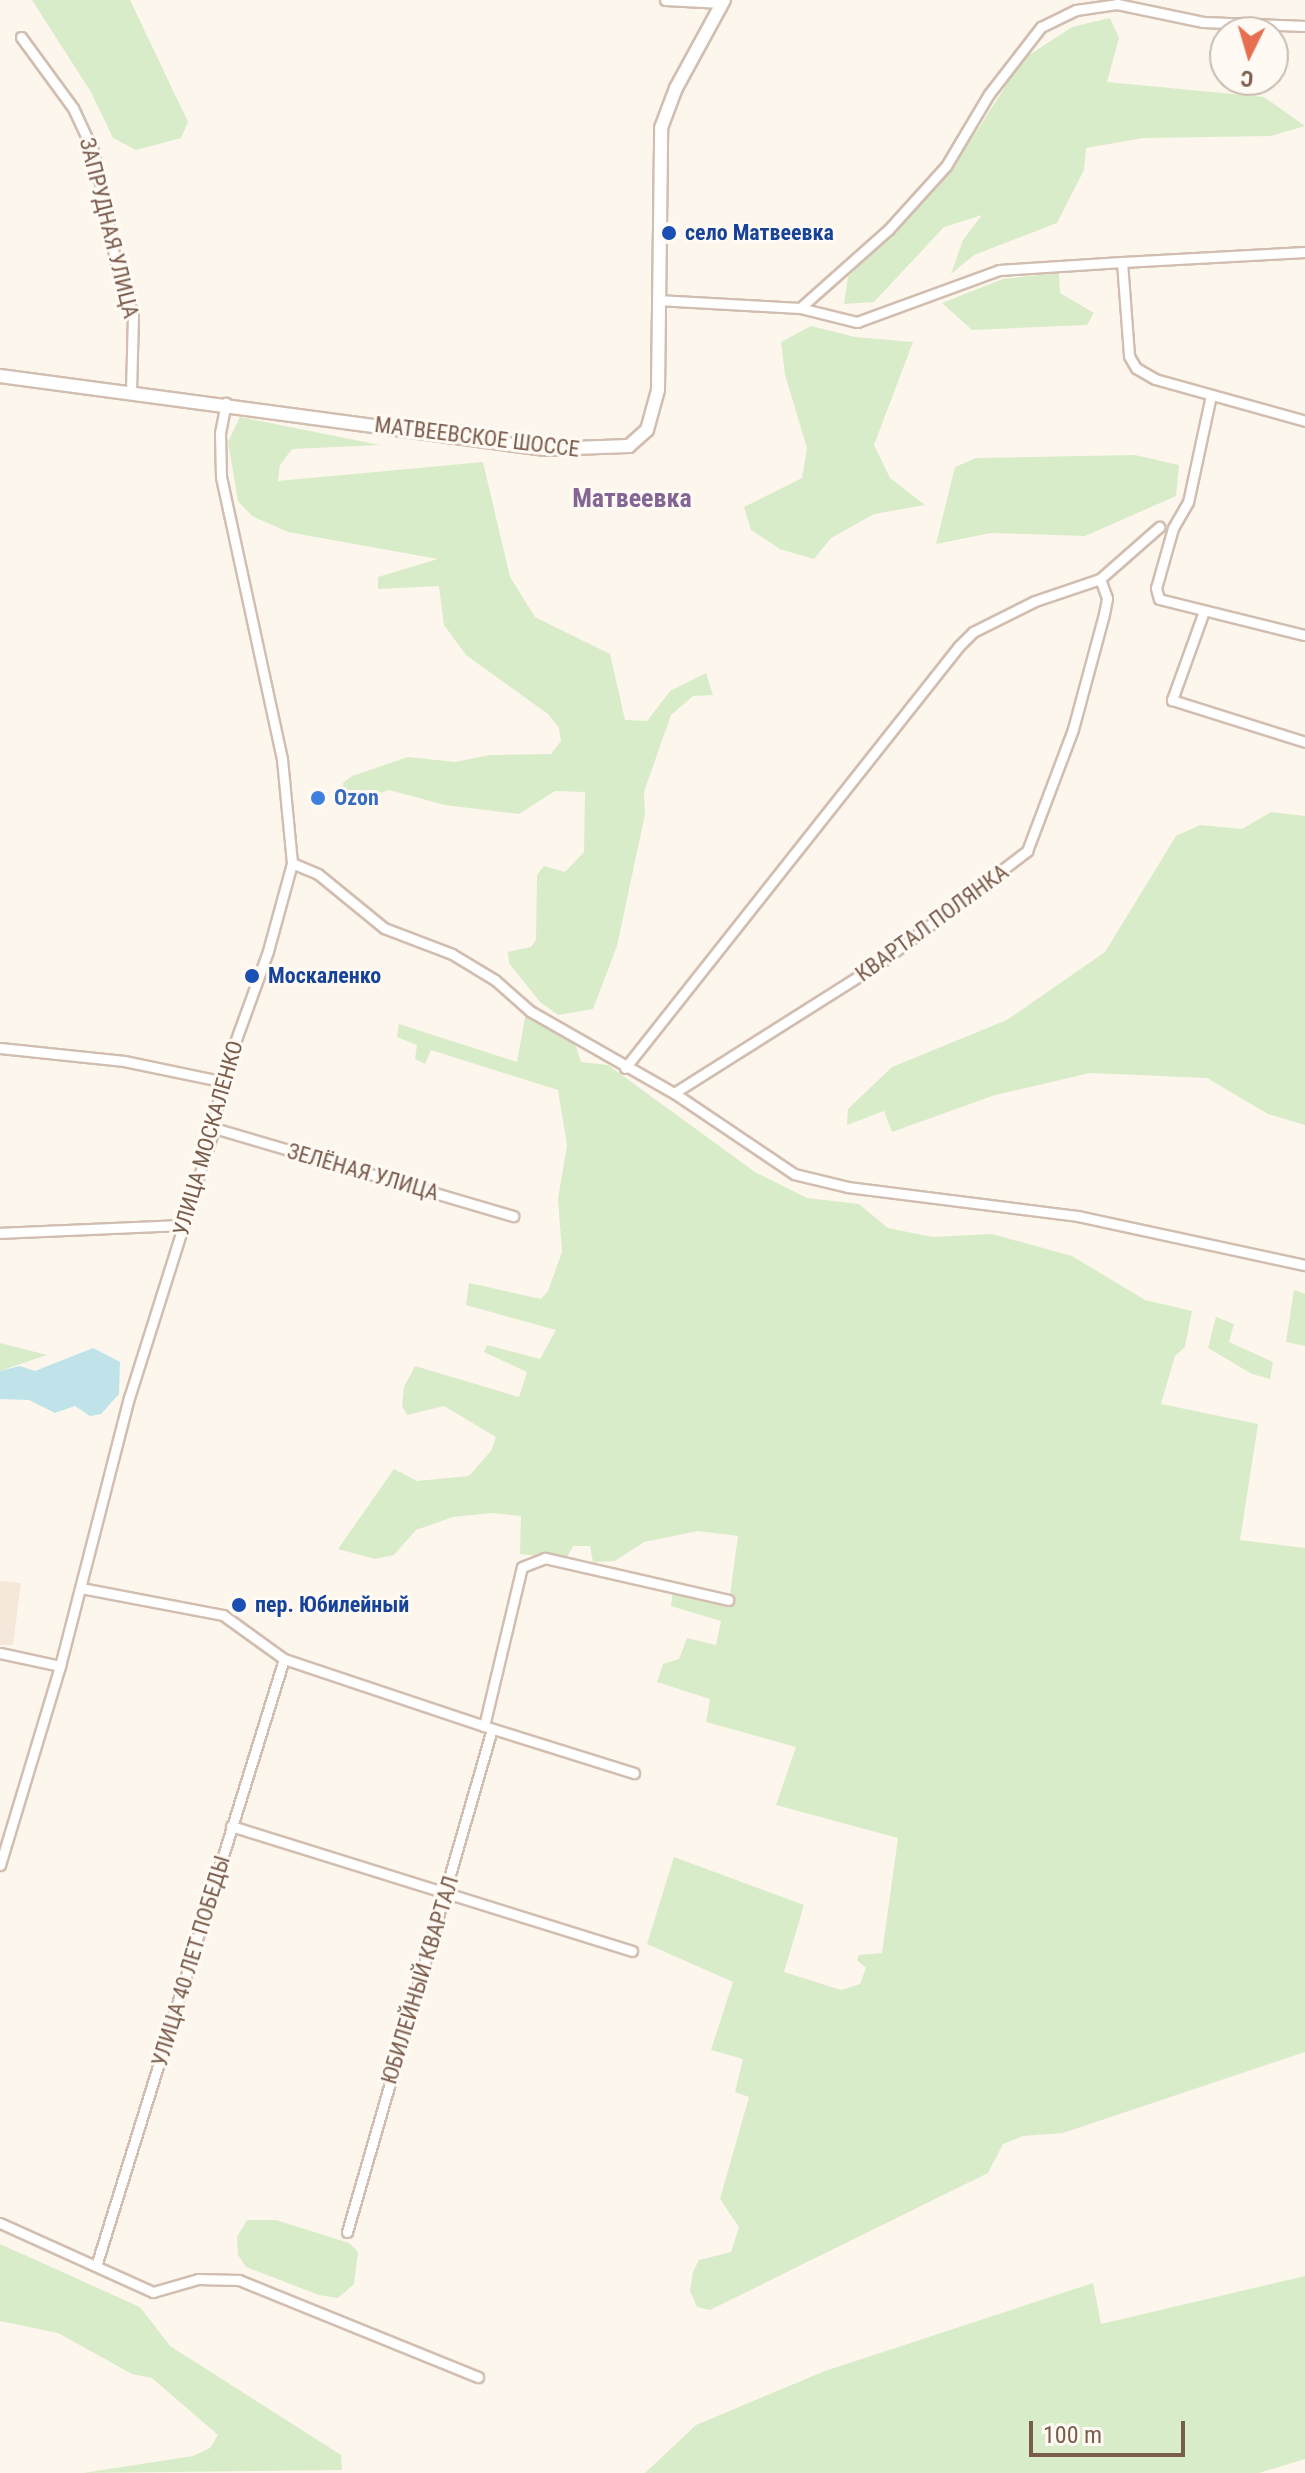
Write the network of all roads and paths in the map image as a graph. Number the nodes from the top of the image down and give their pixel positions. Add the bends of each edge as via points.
1 (665, 0) edge
2 (723, 1) edge
3 (1305, 26) edge
4 (21, 37) dead end
5 (1305, 252) edge
6 (1122, 262) junction
7 (657, 300) junction
8 (800, 308) junction
9 (0, 376) edge
10 (131, 390) junction
11 (1211, 395) junction
12 (226, 403) junction
13 (1305, 421) edge
14 (1159, 527) dead end
15 (1100, 579) junction
16 (1204, 611) junction
17 (1305, 635) edge
18 (1305, 742) edge
19 (292, 863) junction
20 (0, 1048) edge
21 (625, 1068) junction
22 (221, 1081) junction
23 (674, 1093) junction
24 (214, 1128) junction
25 (513, 1216) dead end
26 (183, 1225) junction
27 (0, 1233) edge
28 (1305, 1265) edge
29 (81, 1588) junction
30 (728, 1600) dead end
31 (0, 1653) edge
32 (284, 1659) junction
33 (60, 1666) junction
34 (488, 1727) junction
35 (634, 1773) dead end
36 (231, 1826) junction
37 (0, 1865) edge
38 (448, 1893) junction
39 (632, 1951) dead end
40 (0, 2223) edge
41 (347, 2232) dead end
42 (97, 2263) junction
43 (478, 2377) dead end

1 - 2 street
2 - 7 main road, МАТВЕЕВСКОЕ ШОССЕ via 676,88 661,128
3 - 8 street via 1203,22 1117,4 1076,10 1041,27 989,94 946,166 888,230
4 - 10 street, ЗАПРУДНАЯ УЛИЦА via 73,108 94,153 116,264 133,315
5 - 6 street
6 - 8 street via 999,270 869,321
6 - 11 street via 1129,356 1136,368
7 - 8 street
7 - 12 main road, МАТВЕЕВСКОЕ ШОССЕ via 654,417 645,434 629,446 545,449
9 - 10 main road, МАТВЕЕВСКОЕ ШОССЕ
10 - 12 main road, МАТВЕЕВСКОЕ ШОССЕ
11 - 13 street
11 - 16 street via 1188,502 1173,528 1156,588 1165,603
12 - 19 street, УЛИЦА МОСКАЛЕНКО via 221,477 282,759
14 - 15 street
15 - 21 street via 1035,601 973,632 959,646
15 - 23 street, КВАРТАЛ ПОЛЯНКА via 1107,598 1081,700 1027,851 880,963
16 - 17 street
16 - 18 street via 1172,700
19 - 21 street via 318,874 384,928 452,954 495,980 530,1011
19 - 22 street, УЛИЦА МОСКАЛЕНКО via 268,951
20 - 22 street via 124,1061
21 - 23 street
22 - 24 street, УЛИЦА МОСКАЛЕНКО
23 - 28 street via 752,1149 794,1174 822,1183 1078,1216
24 - 25 street, ЗЕЛЁНАЯ УЛИЦА
24 - 26 street, УЛИЦА МОСКАЛЕНКО
26 - 27 street
26 - 29 street, УЛИЦА МОСКАЛЕНКО via 129,1398
29 - 32 street via 223,1615
29 - 33 street, УЛИЦА МОСКАЛЕНКО
30 - 34 street, ЮБИЛЕЙНЫЙ КВАРТАЛ via 545,1558 527,1563 519,1574
31 - 33 street
32 - 34 street
32 - 36 street, УЛИЦА 40 ЛЕТ ПОБЕДЫ
33 - 37 street, УЛИЦА МОСКАЛЕНКО
34 - 35 street
34 - 38 street, ЮБИЛЕЙНЫЙ КВАРТАЛ
36 - 38 street
36 - 42 street, УЛИЦА 40 ЛЕТ ПОБЕДЫ
38 - 39 street
38 - 41 street, ЮБИЛЕЙНЫЙ КВАРТАЛ via 413,1992
40 - 42 street
42 - 43 street via 153,2292 219,2277 239,2280

